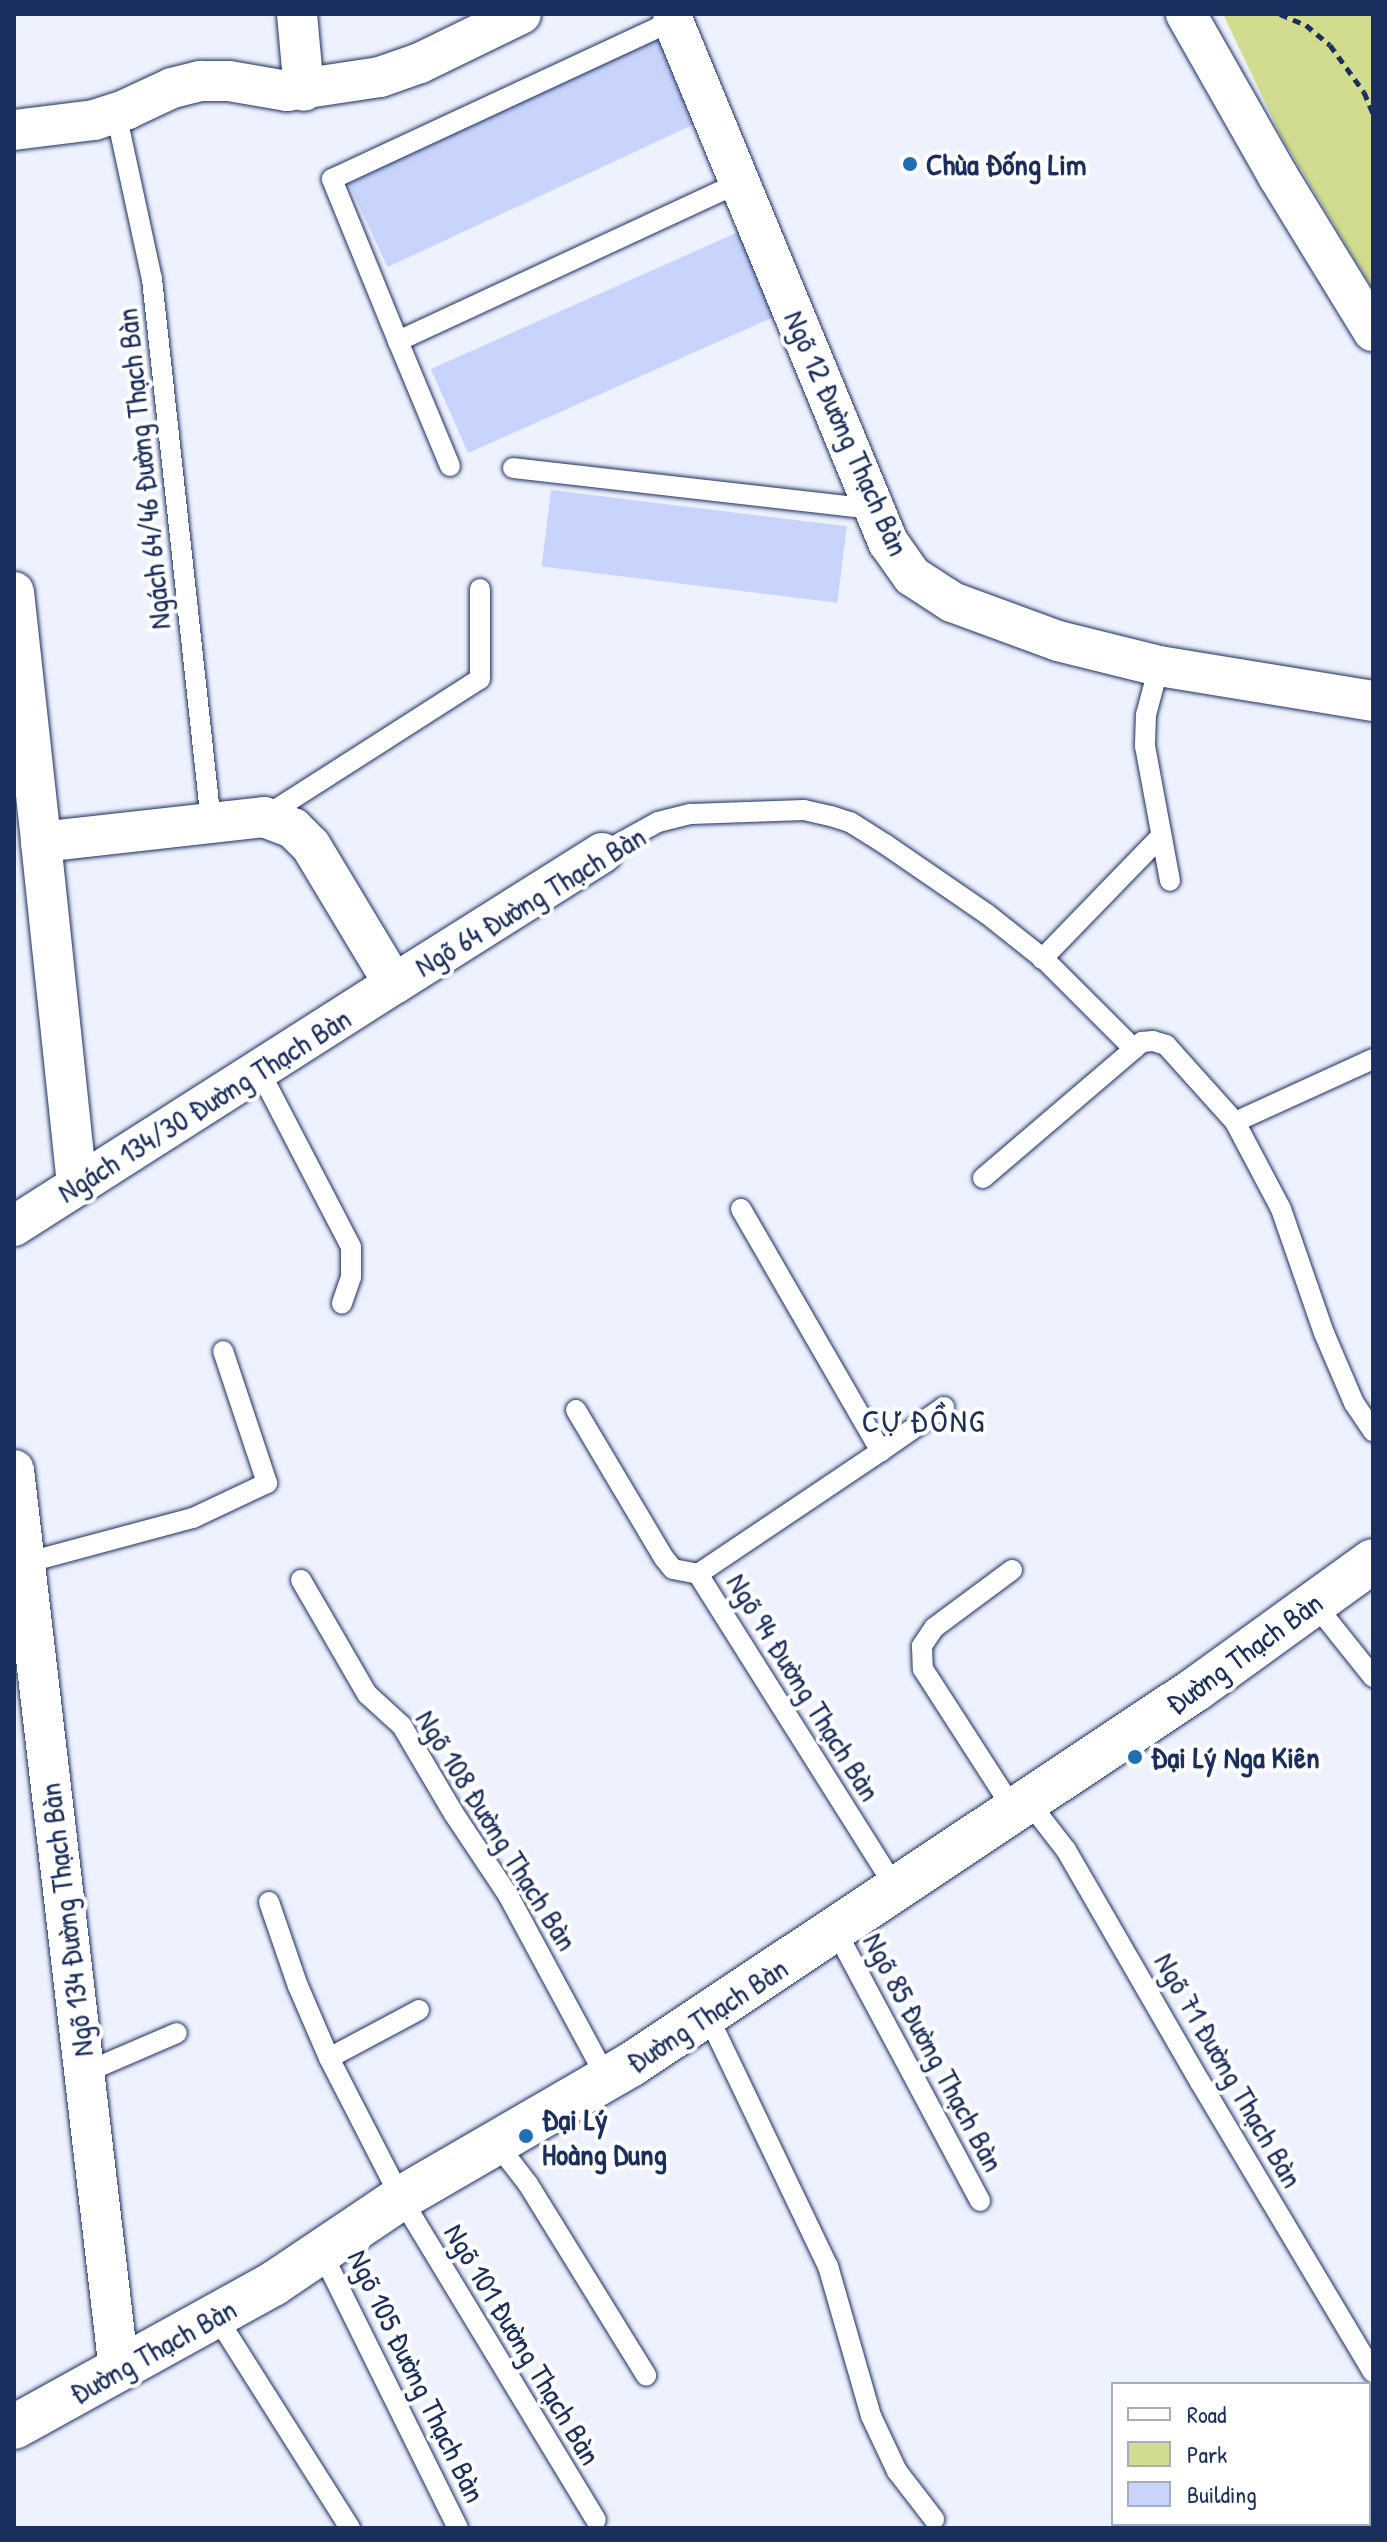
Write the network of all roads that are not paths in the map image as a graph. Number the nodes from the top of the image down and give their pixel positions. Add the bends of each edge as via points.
1 (297, 14) edge
2 (521, 14) edge
3 (1186, 14) edge
4 (673, 21) joint
5 (304, 91) junction
6 (116, 113) junction
7 (14, 130) edge
8 (741, 182) junction
9 (1373, 331) edge
10 (398, 341) junction
11 (450, 466) dead end
12 (513, 468) dead end
13 (874, 509) junction
14 (480, 589) dead end
15 (14, 592) edge
16 (1159, 666) junction
17 (1373, 701) edge
18 (264, 817) junction
19 (211, 822) junction
20 (1161, 836) junction
21 (41, 842) junction
22 (602, 853) joint
23 (1170, 881) dead end
24 (1042, 959) junction
25 (394, 984) junction
26 (1134, 1049) junction
27 (1373, 1059) edge
28 (259, 1070) junction
29 (1235, 1122) junction
30 (983, 1178) dead end
31 (77, 1185) junction
32 (741, 1209) dead end
33 (14, 1226) edge
34 (342, 1303) dead end
35 (223, 1351) dead end
36 (944, 1407) dead end
37 (576, 1410) dead end
38 (1373, 1431) edge
39 (881, 1451) junction
40 (14, 1470) edge
41 (1373, 1561) edge
42 (25, 1563) junction
43 (1012, 1570) dead end
44 (698, 1574) junction
45 (301, 1580) dead end
46 (1314, 1603) junction
47 (1373, 1677) edge
48 (1021, 1806) junction
49 (896, 1889) junction
50 (269, 1902) dead end
51 (836, 1931) junction
52 (419, 2010) dead end
53 (707, 2014) junction
54 (177, 2033) dead end
55 (329, 2058) junction
56 (84, 2073) junction
57 (607, 2079) junction
58 (497, 2144) junction
59 (401, 2198) junction
60 (980, 2201) dead end
61 (321, 2251) junction
62 (216, 2316) junction
63 (119, 2370) junction
64 (1373, 2372) edge
65 (646, 2375) dead end
66 (14, 2427) edge
67 (934, 2519) dead end
68 (596, 2520) dead end
69 (350, 2528) edge
70 (458, 2528) edge

1 - 5 street
2 - 5 street via 420,63 380,77
3 - 9 street
4 - 8 street, Ngõ 12 Đường Thạch Bàn
4 - 10 lane via 332,179
5 - 6 street via 201,81
6 - 7 street
6 - 19 lane, Ngách 64/46 Đường Thạch Bàn via 152,279
8 - 10 lane
8 - 13 street, Ngõ 12 Đường Thạch Bàn
10 - 11 lane
12 - 13 lane
13 - 16 street, Ngõ 12 Đường Thạch Bàn via 888,542 912,576 952,602 1058,641
14 - 18 lane via 480,679
15 - 21 street
16 - 17 street, Ngõ 12 Đường Thạch Bàn
16 - 20 lane via 1144,731
18 - 19 street
18 - 25 street, Ngõ 64 Đường Thạch Bàn via 293,828 311,846
19 - 21 street
20 - 23 lane
20 - 24 lane
21 - 31 street
22 - 24 lane, Ngõ 64 Đường Thạch Bàn via 658,822 691,814 804,810 831,816 885,844
22 - 25 street, Ngõ 64 Đường Thạch Bàn
24 - 26 lane, Ngõ 64 Đường Thạch Bàn
25 - 28 street, Ngách 134/30 Đường Thạch Bàn
26 - 29 lane via 1142,1042 1166,1045
26 - 30 lane
27 - 29 lane
28 - 31 street, Ngách 134/30 Đường Thạch Bàn
28 - 34 lane via 351,1247 351,1277
29 - 38 lane via 1281,1209 1324,1333 1354,1403
31 - 33 street, Ngách 134/30 Đường Thạch Bàn
32 - 39 lane
35 - 42 lane via 267,1483 193,1518
36 - 39 lane, Ngõ 94 Đường Thạch Bàn
37 - 44 lane via 664,1558 673,1569
39 - 44 lane, Ngõ 94 Đường Thạch Bàn
40 - 42 street, Ngõ 134 Đường Thạch Bàn
41 - 46 main road, Đường Thạch Bàn
42 - 56 street, Ngõ 134 Đường Thạch Bàn
43 - 48 lane, Ngõ 71 Đường Thạch Bàn via 934,1628 922,1646 923,1669
44 - 49 lane, Ngõ 94 Đường Thạch Bàn
45 - 57 lane, Ngõ 108 Đường Thạch Bàn via 367,1694 402,1726 508,1895
46 - 47 lane
46 - 48 main road, Đường Thạch Bàn
48 - 49 main road, Đường Thạch Bàn
48 - 64 lane, Ngõ 71 Đường Thạch Bàn via 1066,1850
49 - 51 main road, Đường Thạch Bàn
50 - 55 lane, Ngõ 101 Đường Thạch Bàn
51 - 53 main road, Đường Thạch Bàn
51 - 60 lane, Ngõ 85 Đường Thạch Bàn
52 - 55 lane
53 - 57 main road, Đường Thạch Bàn
53 - 67 lane via 828,2266 871,2416 897,2471
54 - 56 lane
55 - 59 lane, Ngõ 101 Đường Thạch Bàn
56 - 63 street, Ngõ 134 Đường Thạch Bàn
57 - 58 main road, Đường Thạch Bàn
58 - 59 main road, Đường Thạch Bàn
58 - 65 lane via 528,2184
59 - 61 main road, Đường Thạch Bàn
59 - 68 lane, Ngõ 101 Đường Thạch Bàn
61 - 62 main road, Đường Thạch Bàn
61 - 70 lane, Ngõ 105 Đường Thạch Bàn
62 - 63 main road, Đường Thạch Bàn
62 - 69 lane
63 - 66 main road, Đường Thạch Bàn

